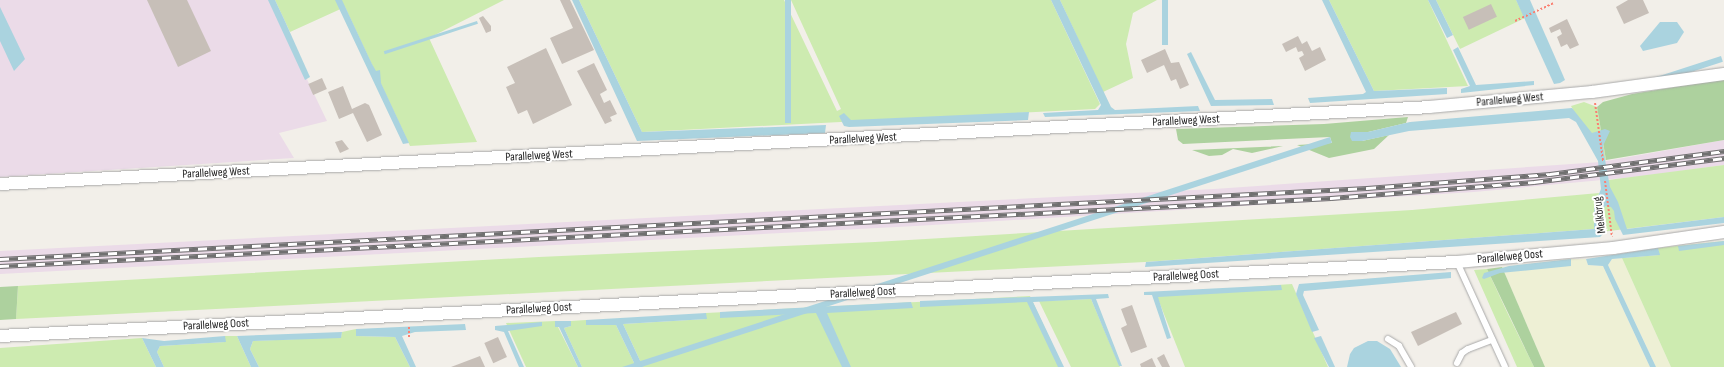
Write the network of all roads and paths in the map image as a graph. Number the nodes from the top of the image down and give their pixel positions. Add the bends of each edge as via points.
1 (1554, 3) dead end
2 (1514, 21) dead end
3 (1724, 74) edge
4 (1594, 100) dead end
5 (1603, 161) dead end
6 (1605, 181) dead end
7 (0, 184) edge
8 (1724, 232) edge
9 (1613, 248) junction
10 (1457, 262) junction
11 (409, 324) dead end
12 (0, 336) edge
13 (409, 339) dead end
14 (1388, 339) dead end
15 (1492, 340) junction
16 (1457, 363) dead end
17 (1411, 367) edge
18 (1505, 367) edge

1 - 2 path
3 - 7 street, Parallelweg West via 1592,92 1429,107
4 - 5 path
6 - 9 path, Melkbrug
8 - 9 street, Parallelweg Oost
9 - 10 street, Parallelweg Oost
10 - 12 street, Parallelweg Oost
10 - 15 lane
11 - 13 path
14 - 17 lane via 1399,346
15 - 16 lane via 1462,352
15 - 18 lane

